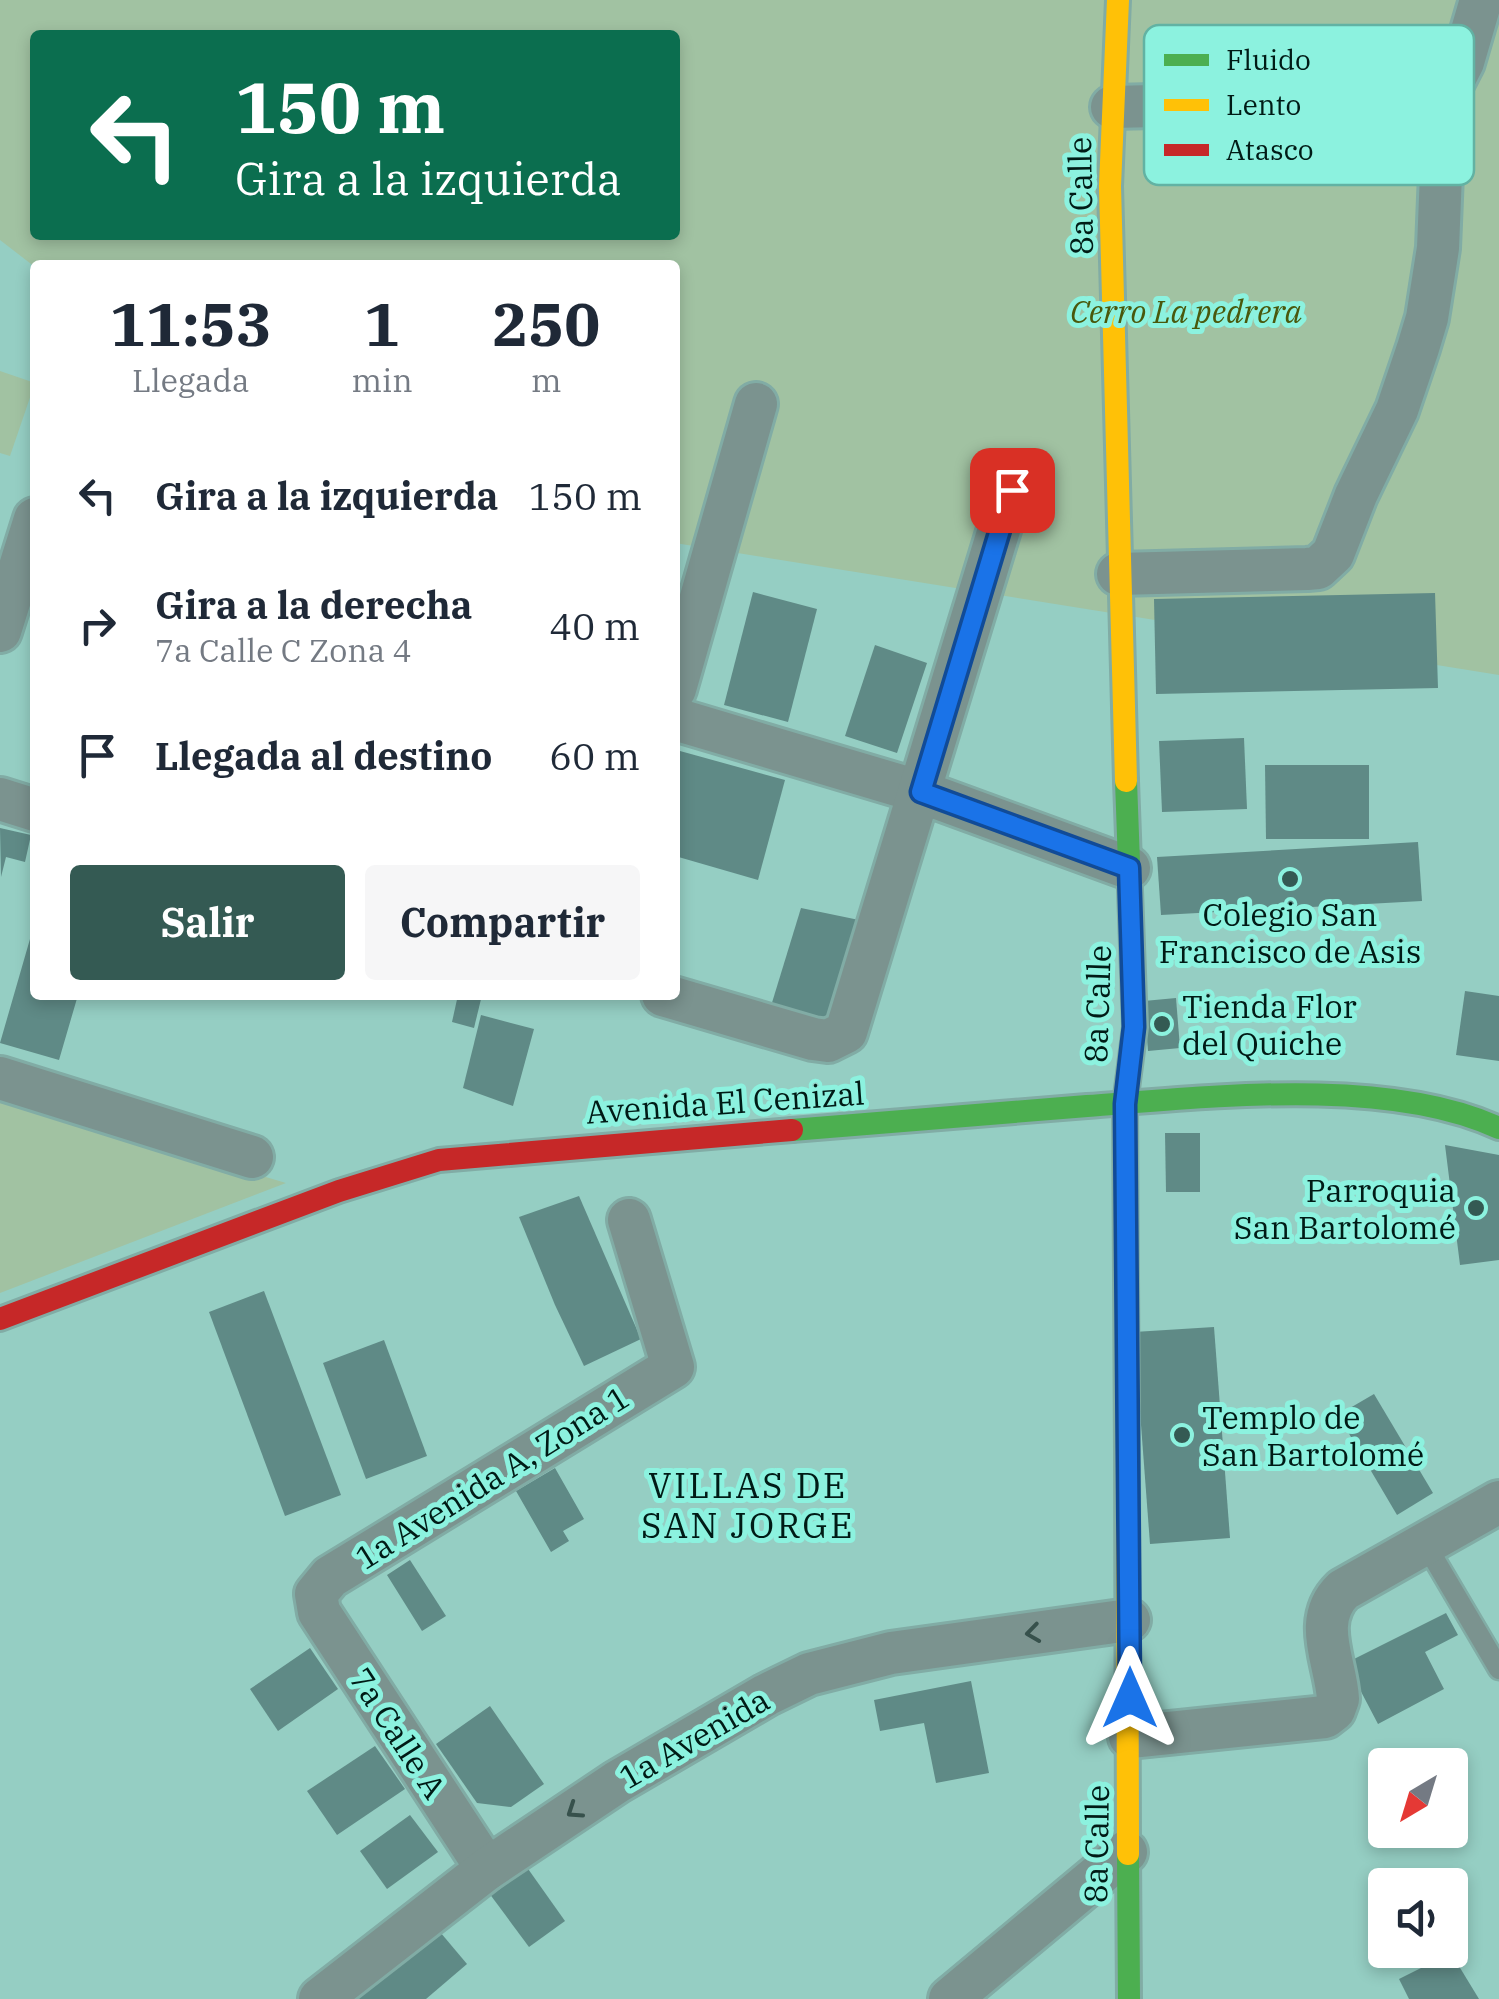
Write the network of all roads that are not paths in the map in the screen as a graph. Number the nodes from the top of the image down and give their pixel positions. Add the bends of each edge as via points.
1 (1481, 0) edge
2 (1118, 6) edge
3 (1473, 25) edge
4 (1144, 106) edge
5 (1112, 107) junction
6 (1441, 185) edge
7 (756, 404) dead end
8 (1012, 490) dead end
9 (30, 538) edge
10 (1118, 574) junction
11 (0, 631) edge
12 (680, 671) edge
13 (680, 720) edge
14 (921, 792) junction
15 (0, 800) edge
16 (30, 809) edge
17 (1129, 868) junction
18 (680, 1000) edge
19 (0, 1078) edge
20 (1125, 1104) junction
21 (1493, 1119) edge
22 (252, 1156) dead end
23 (629, 1220) dead end
24 (0, 1319) edge
25 (1499, 1502) edge
26 (1426, 1545) junction
27 (316, 1594) joint
28 (1129, 1620) junction
29 (1499, 1669) edge
30 (1130, 1736) junction
31 (1126, 1852) junction
32 (487, 1869) junction
33 (320, 1999) edge
34 (950, 1999) edge
35 (1129, 1999) edge

1 - 3 street
2 - 5 street, 8a Calle
4 - 5 street
5 - 10 street, 8a Calle
6 - 10 street via 1427,318 1396,410 1332,554 1318,568
7 - 12 street
8 - 14 street
9 - 11 street
10 - 17 street, 8a Calle
13 - 14 street
14 - 17 street
14 - 18 street via 852,1023 840,1037 813,1039
15 - 16 street
17 - 20 street, 8a Calle via 1134,1027
19 - 22 street
20 - 21 street, Avenida El Cenizal via 1286,1095
20 - 24 street, Avenida El Cenizal via 439,1160
20 - 28 street, 8a Calle
23 - 27 street, 1a Avenida A, Zona 1 via 674,1367 347,1566
25 - 26 street
26 - 29 lane
26 - 30 street via 1335,1598 1325,1625 1338,1699 1326,1717
27 - 32 street, 7a Calle A via 320,1612
28 - 30 street, 8a Calle
28 -> 32 street, 1a Avenida via 891,1653 810,1674 617,1782
30 - 31 street, 8a Calle
31 - 34 street
31 - 35 street, 8a Calle
32 - 33 street, 1a Avenida

